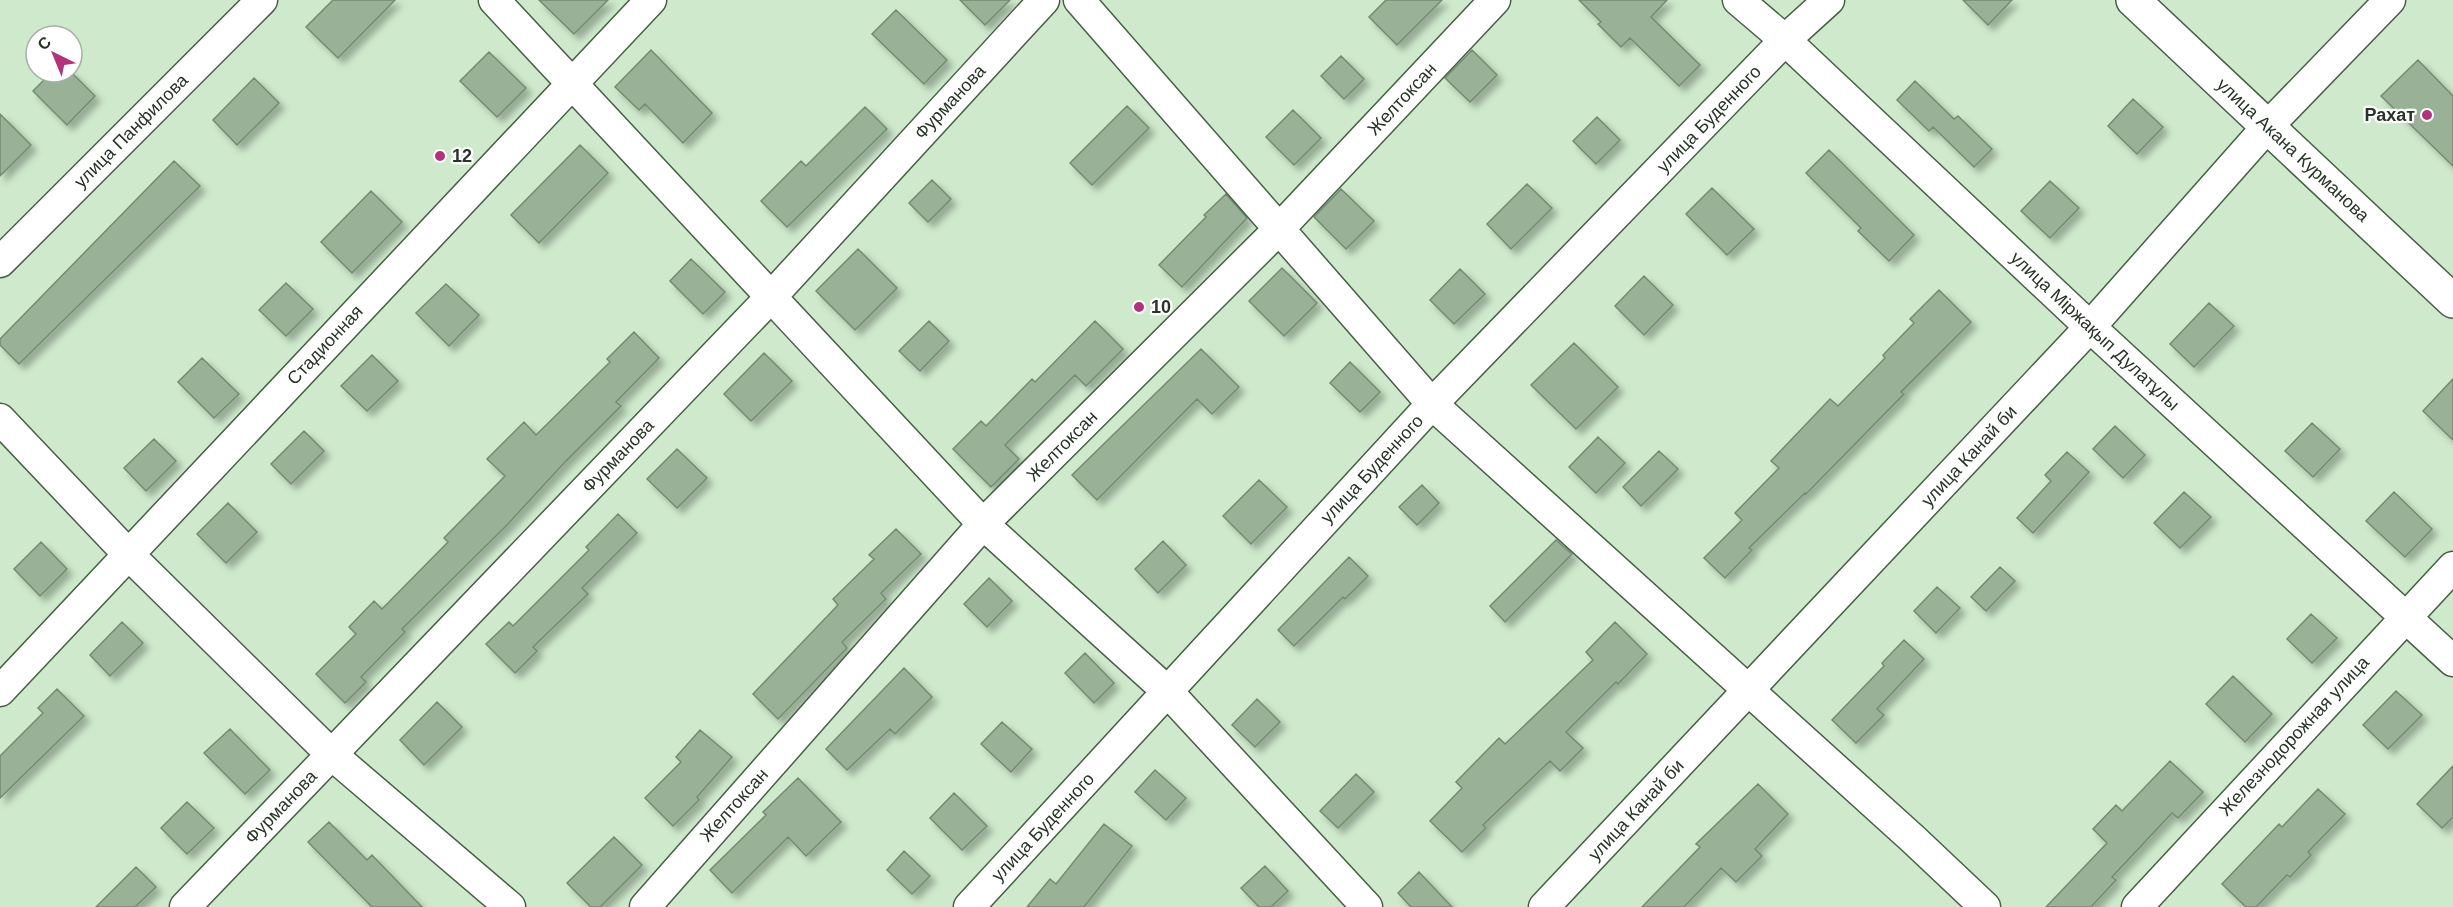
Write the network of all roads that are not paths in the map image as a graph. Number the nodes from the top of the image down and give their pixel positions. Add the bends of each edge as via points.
1 (262, 0) edge
2 (494, 0) edge
3 (651, 0) edge
4 (1044, 0) edge
5 (1079, 0) edge
6 (1495, 0) edge
7 (1738, 0) edge
8 (1829, 0) edge
9 (2133, 0) edge
10 (2390, 0) edge
11 (1785, 40) junction
12 (572, 84) junction
13 (2268, 126) junction
14 (1280, 228) junction
15 (0, 262) edge
16 (770, 298) junction
17 (2453, 301) edge
18 (2090, 327) junction
19 (1432, 404) junction
20 (0, 419) edge
21 (983, 524) junction
22 (128, 554) junction
23 (2453, 567) edge
24 (2405, 616) junction
25 (2453, 661) edge
26 (0, 691) edge
27 (1167, 691) junction
28 (1749, 691) junction
29 (331, 754) junction
30 (184, 907) edge
31 (510, 907) edge
32 (645, 907) edge
33 (969, 907) edge
34 (1368, 907) edge
35 (1544, 907) edge
36 (1985, 907) edge
37 (2137, 907) edge

1 - 15 street, улица Панфилова
2 - 12 street
3 - 12 street, Стадионная
4 - 16 street, Фурманова
5 - 14 street
6 - 14 street, Желтоксан
7 - 11 street, улица Міржақып Дулатұлы
8 - 11 street, улица Буденного
9 - 13 main road, улица Акана Курманова
10 - 13 street, улица Канай би
11 - 18 street, улица Міржақып Дулатұлы
11 - 19 street, улица Буденного
12 - 16 street
12 - 22 street, Стадионная
13 - 17 main road, улица Акана Курманова
13 - 18 street, улица Канай би
14 - 19 street
14 - 21 street, Желтоксан
16 - 21 street
16 - 29 street, Фурманова
18 - 24 street, улица Міржақып Дулатұлы
18 - 28 street, улица Канай би
19 - 27 street, улица Буденного
19 - 28 street
20 - 22 street
21 - 27 street
21 - 32 street, Желтоксан
22 - 26 street, Стадионная
22 - 29 street
23 - 24 street, Железнодорожная улица
24 - 25 street, улица Міржақып Дулатұлы
24 - 37 street, Железнодорожная улица
27 - 33 street, улица Буденного
27 - 34 street
28 - 35 street, улица Канай би
28 - 36 street
29 - 30 street, Фурманова
29 - 31 street

